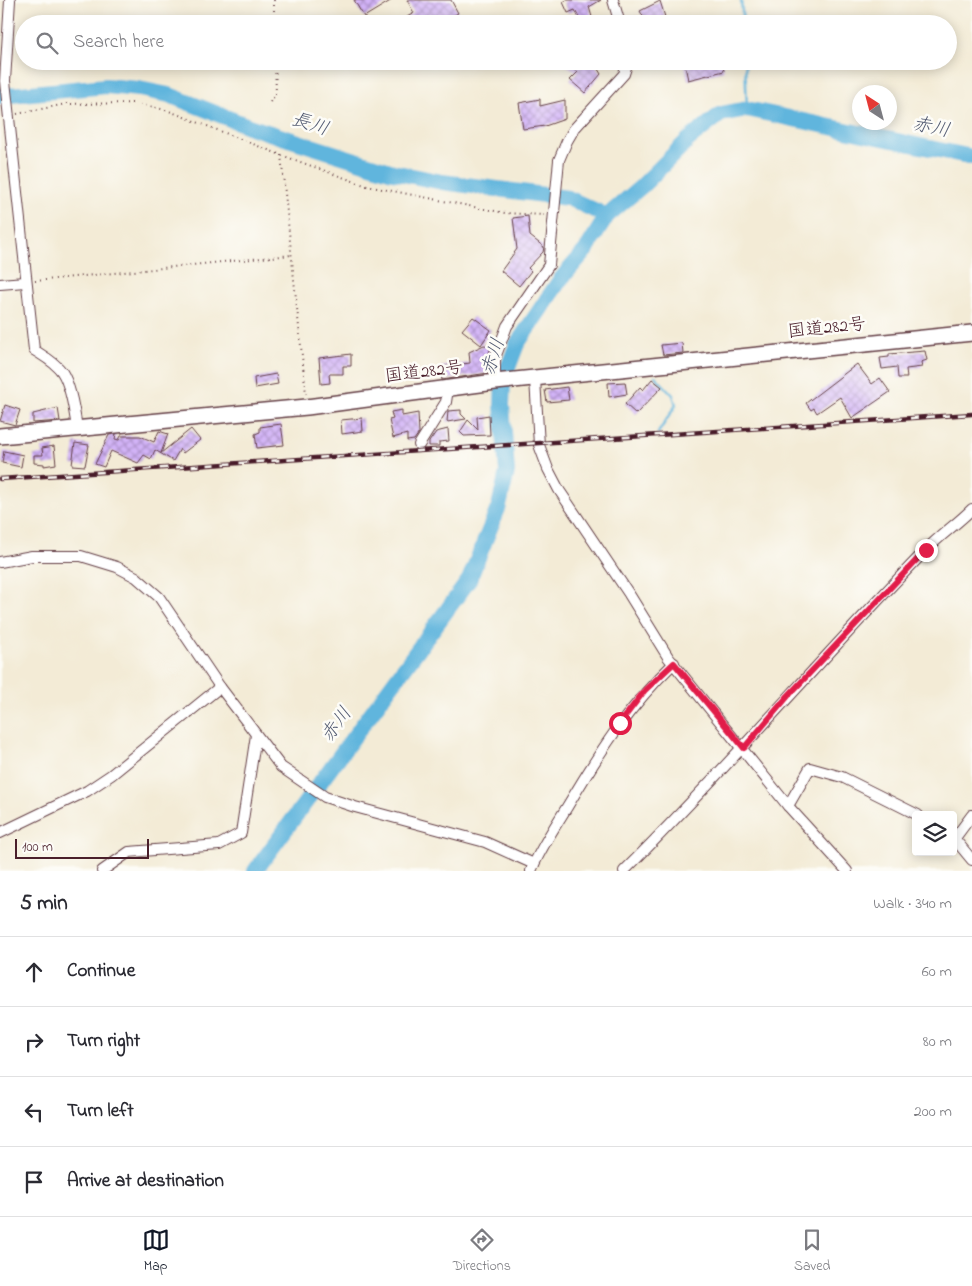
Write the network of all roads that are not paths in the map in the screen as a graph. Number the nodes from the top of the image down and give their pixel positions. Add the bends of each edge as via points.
1 (10, 0) edge
2 (613, 0) edge
3 (617, 15) edge
4 (625, 70) edge
5 (25, 282) junction
6 (0, 284) edge
7 (972, 333) edge
8 (531, 379) junction
9 (495, 382) junction
10 (448, 389) junction
11 (77, 429) junction
12 (0, 436) edge
13 (419, 444) dead end
14 (972, 509) edge
15 (0, 562) edge
16 (674, 663) junction
17 (220, 687) junction
18 (256, 735) junction
19 (744, 748) junction
20 (788, 806) junction
21 (912, 812) edge
22 (972, 815) edge
23 (0, 833) edge
24 (957, 834) edge
25 (957, 842) edge
26 (972, 860) edge
27 (533, 868) edge
28 (102, 871) edge
29 (624, 871) edge
30 (847, 871) edge

1 - 5 street via 5,82
2 - 3 street
4 - 9 street via 574,129 559,160 549,265 507,326 495,358
5 - 6 street
5 - 11 street via 34,350 63,373
7 - 8 highway, 国道282号
8 - 9 highway, 国道282号
8 - 16 street via 539,445 548,469
9 - 10 highway, 国道282号
10 - 11 highway, 国道282号 via 307,407
10 - 13 street via 446,402
11 - 12 highway, 国道282号
14 - 19 street via 926,550 824,657
15 - 17 street via 32,556 81,556 117,567 136,577 159,597
16 - 19 street
16 - 27 street via 645,690 620,723
17 - 18 street
17 - 23 street via 87,792
18 - 27 street via 281,767 326,797 485,842
18 - 28 street via 240,833 219,845 129,852
19 - 20 street
19 - 29 street
20 - 21 street via 810,768 842,777
20 - 30 street
22 - 24 street
25 - 26 street

